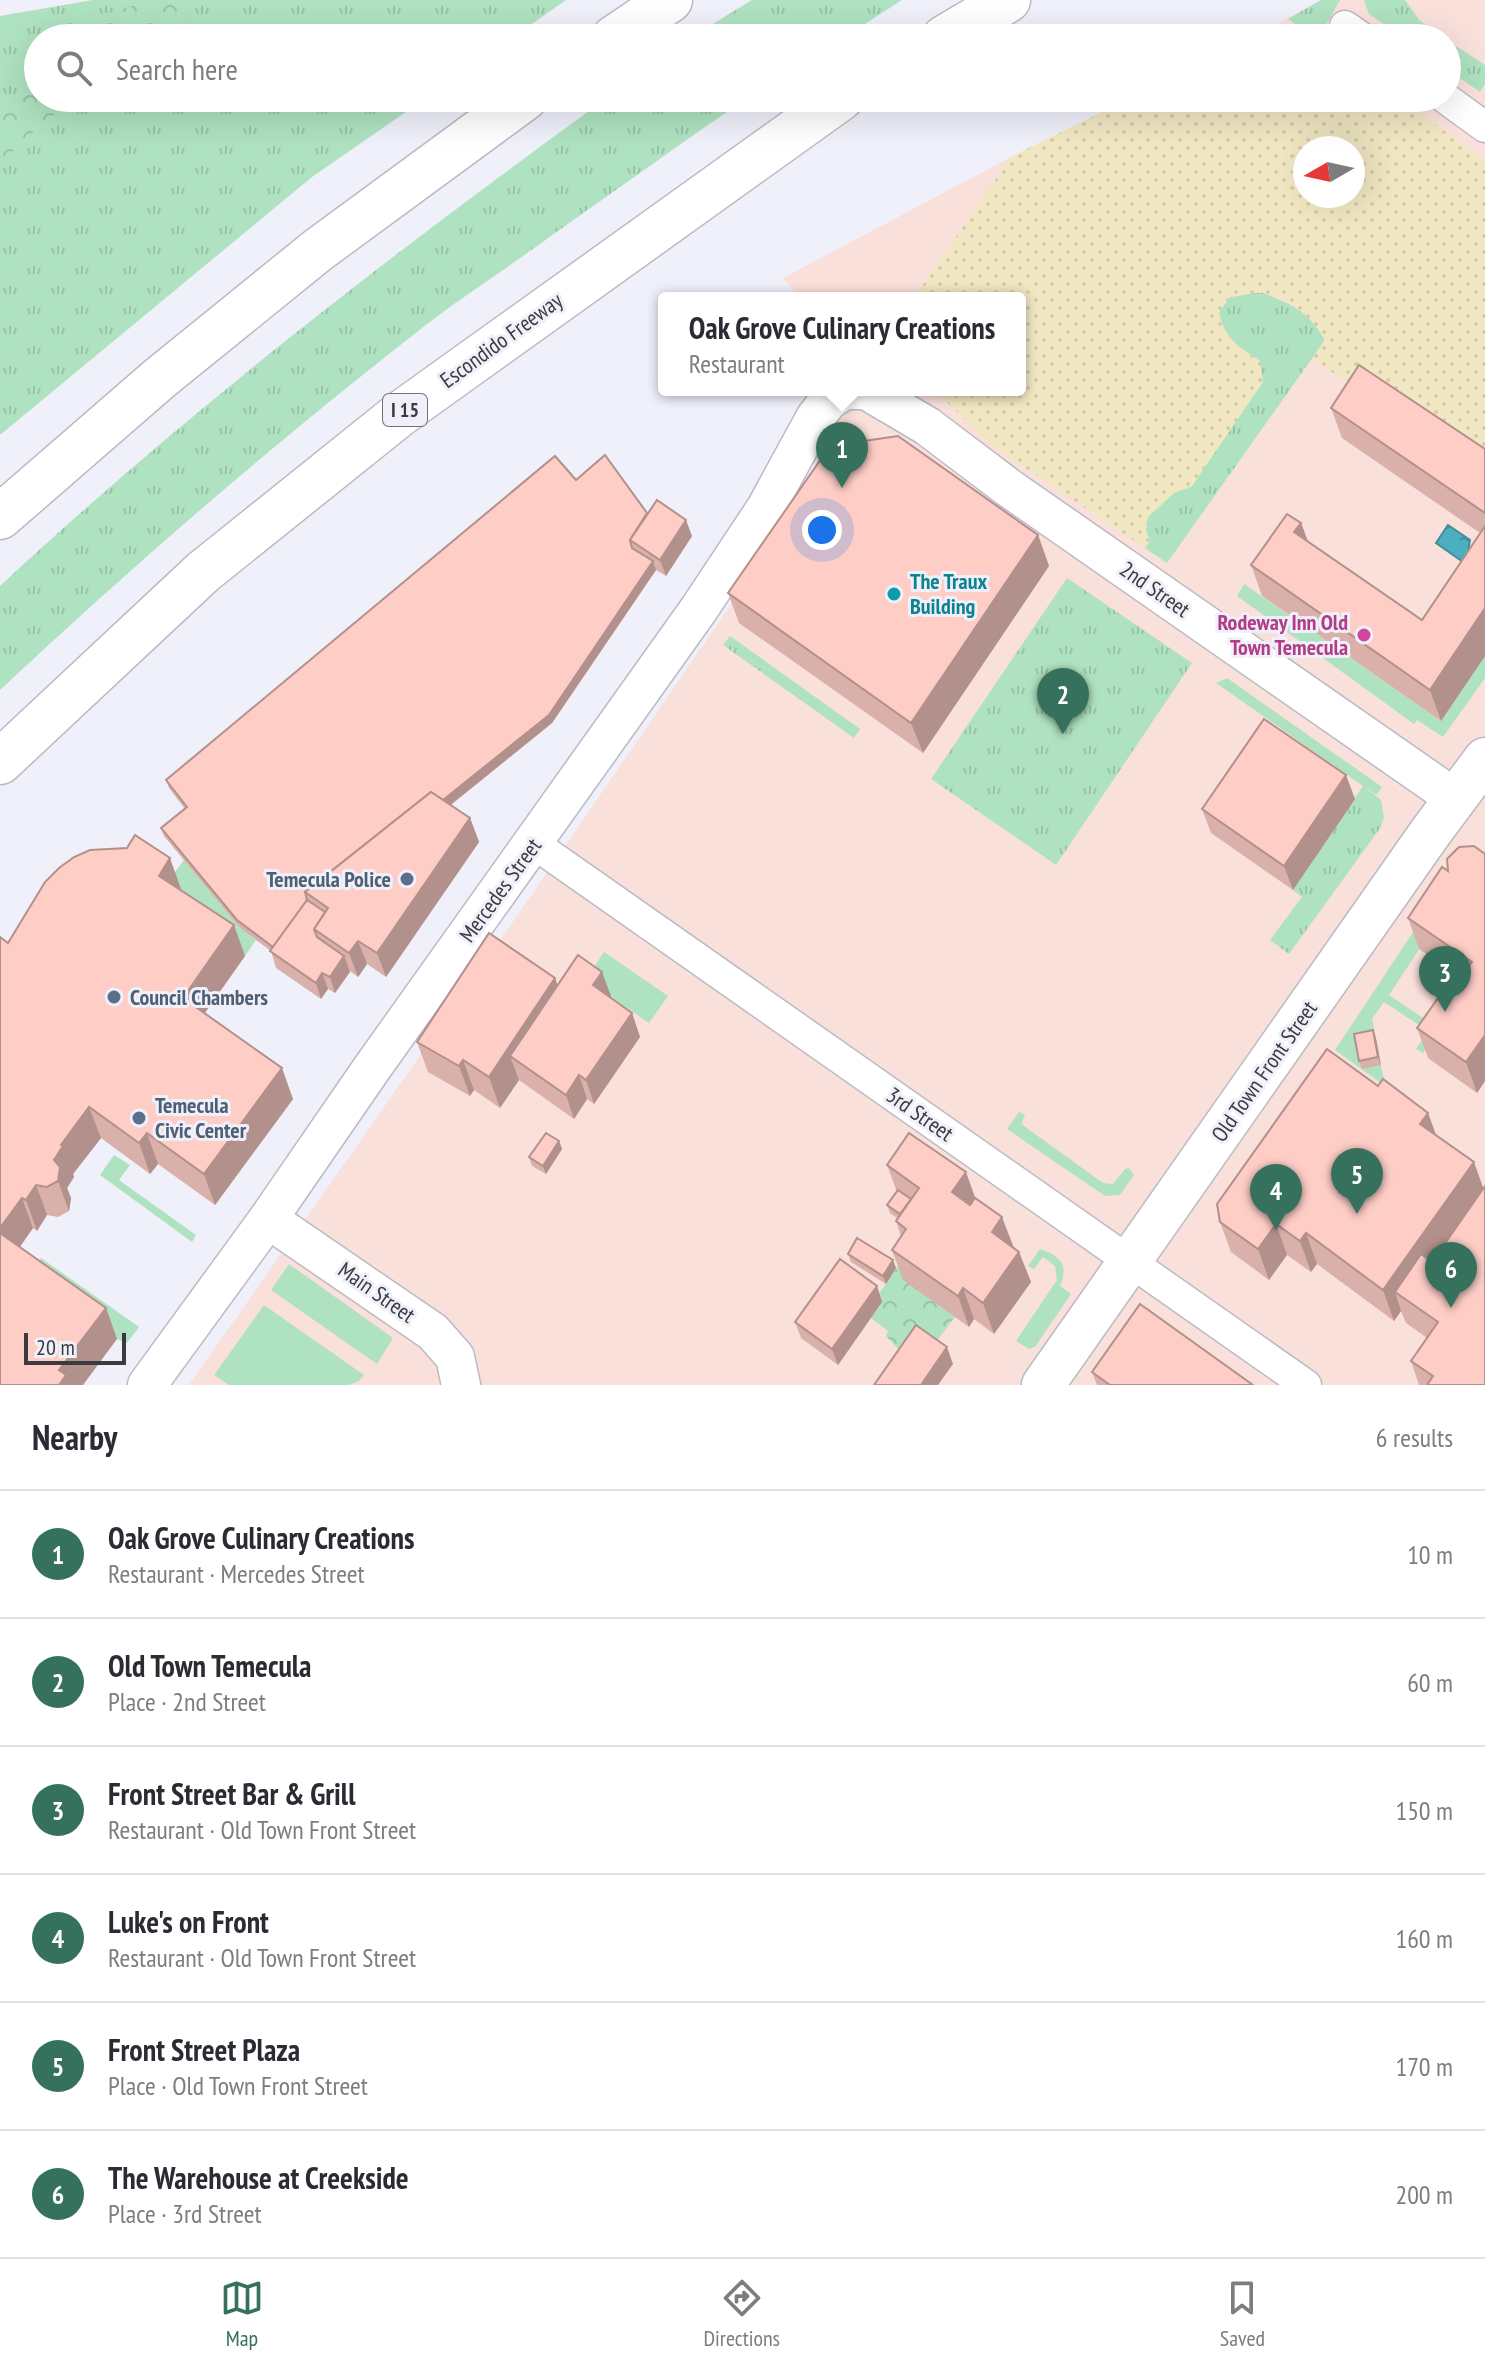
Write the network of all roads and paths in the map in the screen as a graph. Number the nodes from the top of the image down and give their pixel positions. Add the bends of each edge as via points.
1 (670, 0) edge
2 (1008, 0) edge
3 (635, 24) edge
4 (968, 24) edge
5 (1461, 110) edge
6 (506, 112) edge
7 (821, 112) edge
8 (1485, 127) edge
9 (837, 396) edge
10 (876, 396) edge
11 (0, 517) edge
12 (1485, 759) edge
13 (0, 762) edge
14 (1456, 799) junction
15 (533, 843) junction
16 (268, 1219) junction
17 (1130, 1261) junction
18 (147, 1385) edge
19 (461, 1385) edge
20 (1043, 1385) edge
21 (1306, 1385) edge

1 - 3 highway
2 - 4 highway
5 - 8 street
6 - 11 highway via 318,250
7 - 13 highway, Escondido Freeway / I 15 via 400,414 203,572
9 - 15 street, Mercedes Street via 815,418 766,508 699,609
10 - 14 street, 2nd Street via 927,426
12 - 14 main road, Old Town Front Street
14 - 17 main road, Old Town Front Street
15 - 16 street, Mercedes Street
15 - 17 street, 3rd Street
16 - 18 street, Mercedes Street
16 - 19 street, Main Street via 433,1332 455,1357
17 - 20 main road, Old Town Front Street
17 - 21 street, 3rd Street

